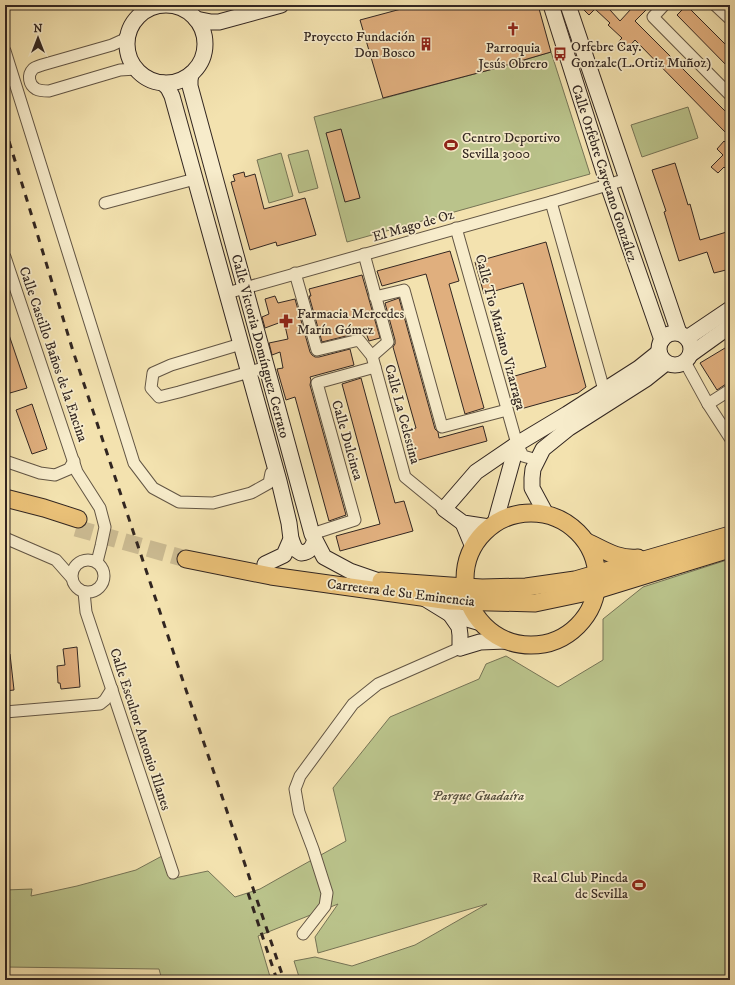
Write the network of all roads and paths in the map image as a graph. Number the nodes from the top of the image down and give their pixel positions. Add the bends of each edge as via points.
1 (169, 5) edge
2 (281, 5) edge
3 (551, 5) edge
4 (568, 5) edge
5 (664, 5) edge
6 (716, 5) edge
7 (145, 8) edge
8 (196, 19) junction
9 (730, 20) edge
10 (219, 22) junction
11 (128, 34) junction
12 (205, 42) junction
13 (5, 50) edge
14 (136, 69) junction
15 (190, 74) junction
16 (163, 82) junction
17 (730, 95) edge
18 (195, 179) junction
19 (627, 179) junction
20 (608, 185) junction
21 (551, 202) junction
22 (105, 203) dead end
23 (456, 228) junction
24 (364, 254) junction
25 (5, 257) edge
26 (295, 273) junction
27 (245, 288) junction
28 (226, 293) junction
29 (375, 297) junction
30 (730, 309) edge
31 (730, 326) edge
32 (683, 336) junction
33 (241, 344) junction
34 (663, 352) junction
35 (372, 356) junction
36 (688, 358) junction
37 (266, 367) junction
38 (375, 367) junction
39 (248, 372) junction
40 (604, 390) junction
41 (730, 390) edge
42 (708, 404) junction
43 (507, 410) junction
44 (730, 438) edge
45 (517, 444) junction
46 (537, 460) junction
47 (74, 461) junction
48 (5, 462) edge
49 (271, 473) dead end
50 (9, 500) edge
51 (444, 509) junction
52 (546, 514) junction
53 (77, 523) tunnel mouth
54 (462, 523) junction
55 (492, 525) junction
56 (730, 535) edge
57 (313, 537) junction
58 (5, 538) edge
59 (291, 539) junction
60 (587, 542) junction
61 (473, 547) junction
62 (730, 549) edge
63 (656, 557) junction
64 (97, 562) junction
65 (265, 564) junction
66 (71, 577) junction
67 (379, 581) junction
68 (597, 582) junction
69 (621, 582) junction
70 (84, 592) junction
71 (469, 594) junction
72 (422, 597) junction
73 (450, 614) junction
74 (588, 614) junction
75 (482, 624) junction
76 (506, 641) junction
77 (460, 648) junction
78 (112, 688) junction
79 (5, 712) edge
80 (173, 873) dead end
81 (304, 934) dead end

1 - 7 street
1 - 8 street via 189,12
2 - 10 street
3 - 20 street, Calle Orfebre Cayetano González
4 - 19 street, Calle Orfebre Cayetano González
5 - 17 street via 653,17
6 - 9 street
7 - 11 street
8 - 10 street
8 - 12 street
10 - 12 street via 207,34
11 - 14 street via 128,52
11 - 14 street via 123,40 112,45 42,65 30,73 29,79 35,89 49,91 120,70
12 - 15 street via 201,60
13 - 49 street via 134,463 153,488 180,502 212,503 251,494 269,483
14 - 16 street via 148,78
15 - 16 street via 180,80
15 - 27 street, Calle Victoria Domínguez Cerrato via 190,86
16 - 18 street, Calle Victoria Domínguez Cerrato via 172,96
18 - 22 street
18 - 28 street, Calle Victoria Domínguez Cerrato
19 - 20 street, El Mago de Oz
19 - 32 street, Calle Orfebre Cayetano González
20 - 21 street, El Mago de Oz
20 - 34 street, Calle Orfebre Cayetano González
21 - 23 street, El Mago de Oz
21 - 40 street
23 - 24 street, El Mago de Oz
23 - 43 street, Calle Tio Mariano Vizarraga
24 - 26 street, El Mago de Oz
24 - 29 street
25 - 47 street, Calle Castillo Baños de la Encina
26 - 27 street, El Mago de Oz
26 - 35 street via 317,350 359,340
27 - 28 street, El Mago de Oz
27 - 37 street, Calle Victoria Domínguez Cerrato
28 - 33 street, Calle Victoria Domínguez Cerrato
29 - 35 street via 388,342
29 - 43 street via 404,290 442,427
30 - 32 street
31 - 36 street
32 - 34 street via 675,333 668,335
32 - 36 street via 692,348
33 - 39 street, Calle Victoria Domínguez Cerrato
33 - 39 street via 153,373 151,388 159,397
34 - 36 street via 671,365 681,364
34 - 40 street
34 - 46 street via 646,379 569,428 543,449
35 - 38 street, Calle La Celestina
36 - 42 street
37 - 39 street
37 - 57 street, Calle Victoria Domínguez Cerrato
38 - 51 street, Calle La Celestina via 405,477
38 - 57 street, Calle Dulcinea via 317,383 355,520
39 - 59 street, Calle Victoria Domínguez Cerrato via 281,488
40 - 45 street
41 - 42 street
42 - 44 street
43 - 45 street, Calle Tio Mariano Vizarraga
45 - 46 street via 523,456
45 - 51 street via 476,472
45 - 55 street
46 - 52 street via 532,473 532,488
47 - 48 street via 69,469 55,475
47 - 64 street, Calle Castillo Baños de la Encina via 77,472 100,508 105,527
50 - 53 main road via 44,508
51 - 54 street
52 - 55 main road via 528,512 511,516
52 - 60 main road via 576,529
54 - 55 street
54 - 61 street
55 - 61 main road
56 - 63 main road, Carretera de Su Eminencia
57 - 59 street via 311,550 306,553 295,549
57 - 67 street, Calle Victoria Domínguez Cerrato via 324,557 350,571
58 - 66 street via 56,560
59 - 65 street via 284,555
60 - 63 main road via 630,559
60 - 68 main road via 595,560
61 - 71 main road via 464,577
62 - 69 main road, Carretera de Su Eminencia
63 - 68 main road, Carretera de Su Eminencia
64 - 66 street via 83,560 73,570
64 - 70 street via 104,573 103,584 95,591
65 - 67 main road, Carretera de Su Eminencia
65 - 72 main road, Carretera de Su Eminencia via 186,555 271,576
66 - 70 street via 75,587
67 - 71 main road, Carretera de Su Eminencia
68 - 69 main road, Carretera de Su Eminencia
68 - 71 main road, Carretera de Su Eminencia via 575,580
68 - 74 main road via 596,598
69 - 74 main road
70 - 78 street, Calle Escultor Antonio Illanes via 86,612
71 - 72 main road, Carretera de Su Eminencia via 450,601
71 - 75 main road via 472,609
72 - 73 street
73 - 75 street
73 - 77 street via 459,627
74 - 76 main road via 576,629 566,636 543,645 524,645
75 - 76 main road
75 - 77 street via 471,639
76 - 77 street via 480,642
77 - 81 street via 378,684 353,704 300,776 295,788 299,812 327,893 325,906
78 - 79 street via 100,704
78 - 80 street, Calle Escultor Antonio Illanes

